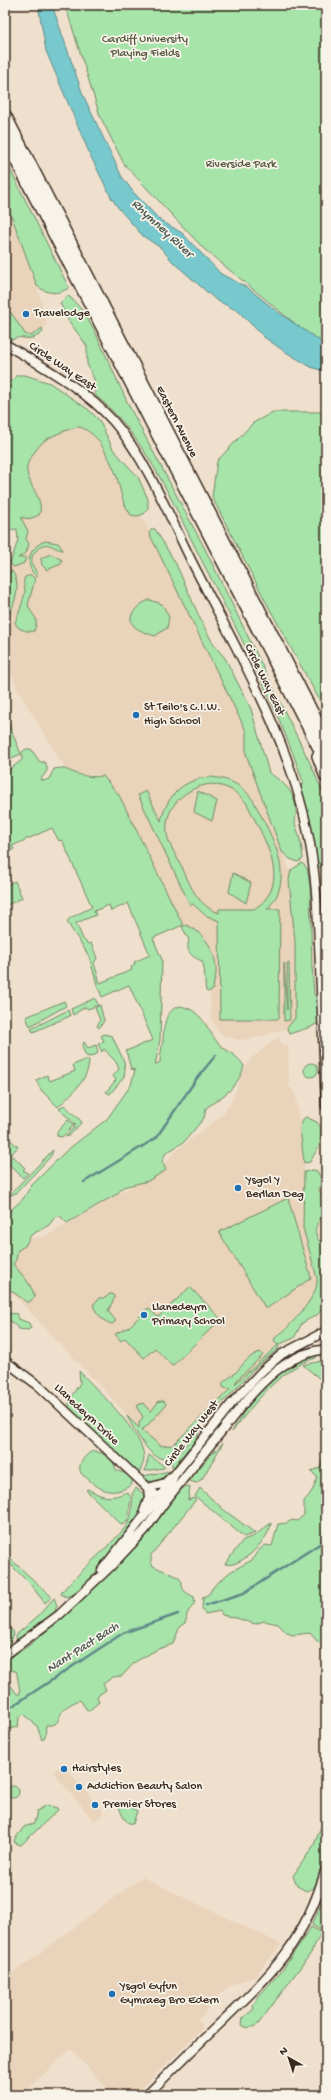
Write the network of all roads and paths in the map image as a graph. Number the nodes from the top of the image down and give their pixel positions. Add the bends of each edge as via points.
1 (5, 116) edge
2 (5, 139) edge
3 (5, 344) edge
4 (309, 717) junction
5 (326, 732) edge
6 (326, 739) edge
7 (326, 762) edge
8 (326, 777) edge
9 (326, 1106) edge
10 (326, 1331) edge
11 (326, 1349) edge
12 (5, 1361) edge
13 (175, 1474) junction
14 (148, 1488) junction
15 (161, 1501) junction
16 (128, 1536) junction
17 (99, 1576) junction
18 (5, 1655) edge
19 (326, 1868) edge
20 (147, 2095) edge

1 - 4 highway, Eastern Avenue via 214,524
2 - 4 highway, Eastern Avenue
3 - 9 street, Circle Way East via 91,400 113,421 131,445 168,512 271,721 302,806 314,868 318,906
4 - 5 highway
4 - 6 highway, Eastern Avenue
4 - 7 highway, Eastern Avenue
4 - 8 highway
10 - 13 street, Circle Way West via 282,1354 262,1371 232,1403
11 - 15 street, Circle Way West via 308,1352 283,1365 238,1411
12 - 14 street, Llanedeyrn Drive via 44,1391
13 - 14 street via 165,1483
13 - 15 street, Circle Way West
14 - 15 street, Llanedeyrn Drive
14 - 16 street via 148,1503
15 - 16 street, Circle Way West
15 - 17 street, Circle Way West via 145,1530
16 - 17 street, Circle Way West
17 - 18 street, Circle Way West via 59,1615
19 - 20 street via 310,1913 282,1961

